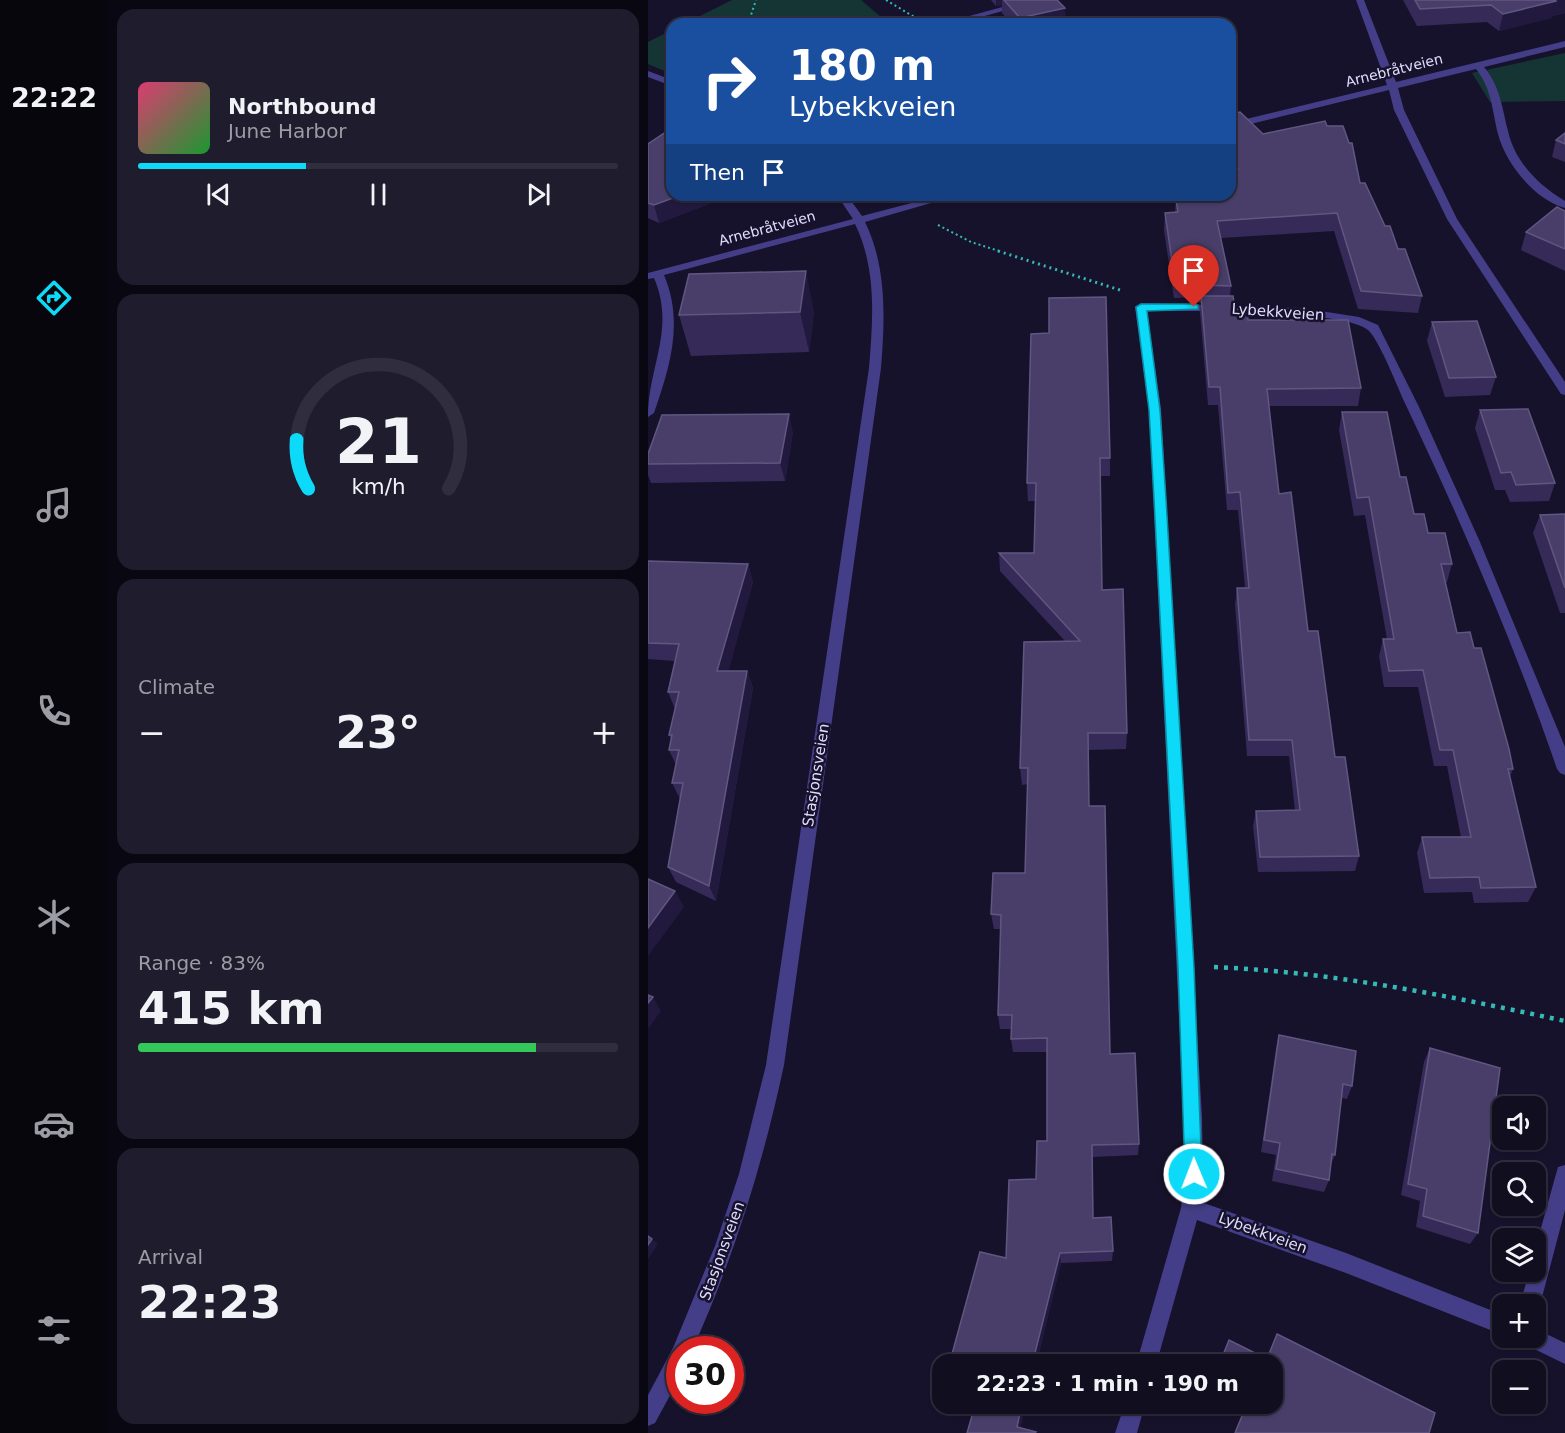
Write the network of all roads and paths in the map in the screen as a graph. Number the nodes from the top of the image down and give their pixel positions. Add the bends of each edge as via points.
1 (756, 0) edge
2 (886, 0) edge
3 (1038, 0) edge
4 (1360, 0) edge
5 (750, 18) edge
6 (916, 18) edge
7 (968, 18) edge
8 (1565, 44) edge
9 (1478, 65) junction
10 (648, 74) edge
11 (666, 81) edge
12 (1392, 86) junction
13 (1236, 125) edge
14 (846, 201) edge
15 (930, 201) edge
16 (1565, 205) edge
17 (860, 219) junction
18 (935, 223) dead end
19 (653, 274) edge
20 (1141, 307) junction
21 (1565, 391) edge
22 (648, 413) edge
23 (1565, 770) edge
24 (1186, 967) junction
25 (1565, 1021) edge
26 (1565, 1174) edge
27 (1191, 1208) junction
28 (1533, 1294) edge
29 (1492, 1321) edge
30 (689, 1336) edge
31 (1546, 1344) edge
32 (1149, 1354) edge
33 (1565, 1354) edge
34 (666, 1382) edge
35 (1132, 1414) edge
36 (648, 1416) edge
37 (1126, 1433) edge

1 - 5 path
2 - 6 path
3 - 7 street
4 - 12 street
8 - 9 street, Arnebråtveien
9 - 12 street, Arnebråtveien
9 - 16 street via 1494,88 1503,133 1514,159 1535,184
10 - 11 street
12 - 13 street, Arnebråtveien
12 - 21 street via 1399,110 1452,219
14 - 17 street, Stasjonsveien
15 - 17 street, Arnebråtveien
17 - 19 street, Arnebråtveien
17 - 30 street, Stasjonsveien via 874,267 876,360 775,1065 747,1180
18 - 20 path via 971,243 1122,290
19 - 22 street, Arnebråtveien via 666,291 670,312 661,373
20 - 23 street, Lybekkveien via 1302,312 1362,319 1374,328 1431,445 1545,713
20 - 24 street via 1155,410
24 - 25 path via 1271,968 1407,987
24 - 27 street via 1194,1174
26 - 28 street
27 - 29 street, Lybekkveien
27 - 32 street
31 - 33 street
34 - 36 street
35 - 37 street

